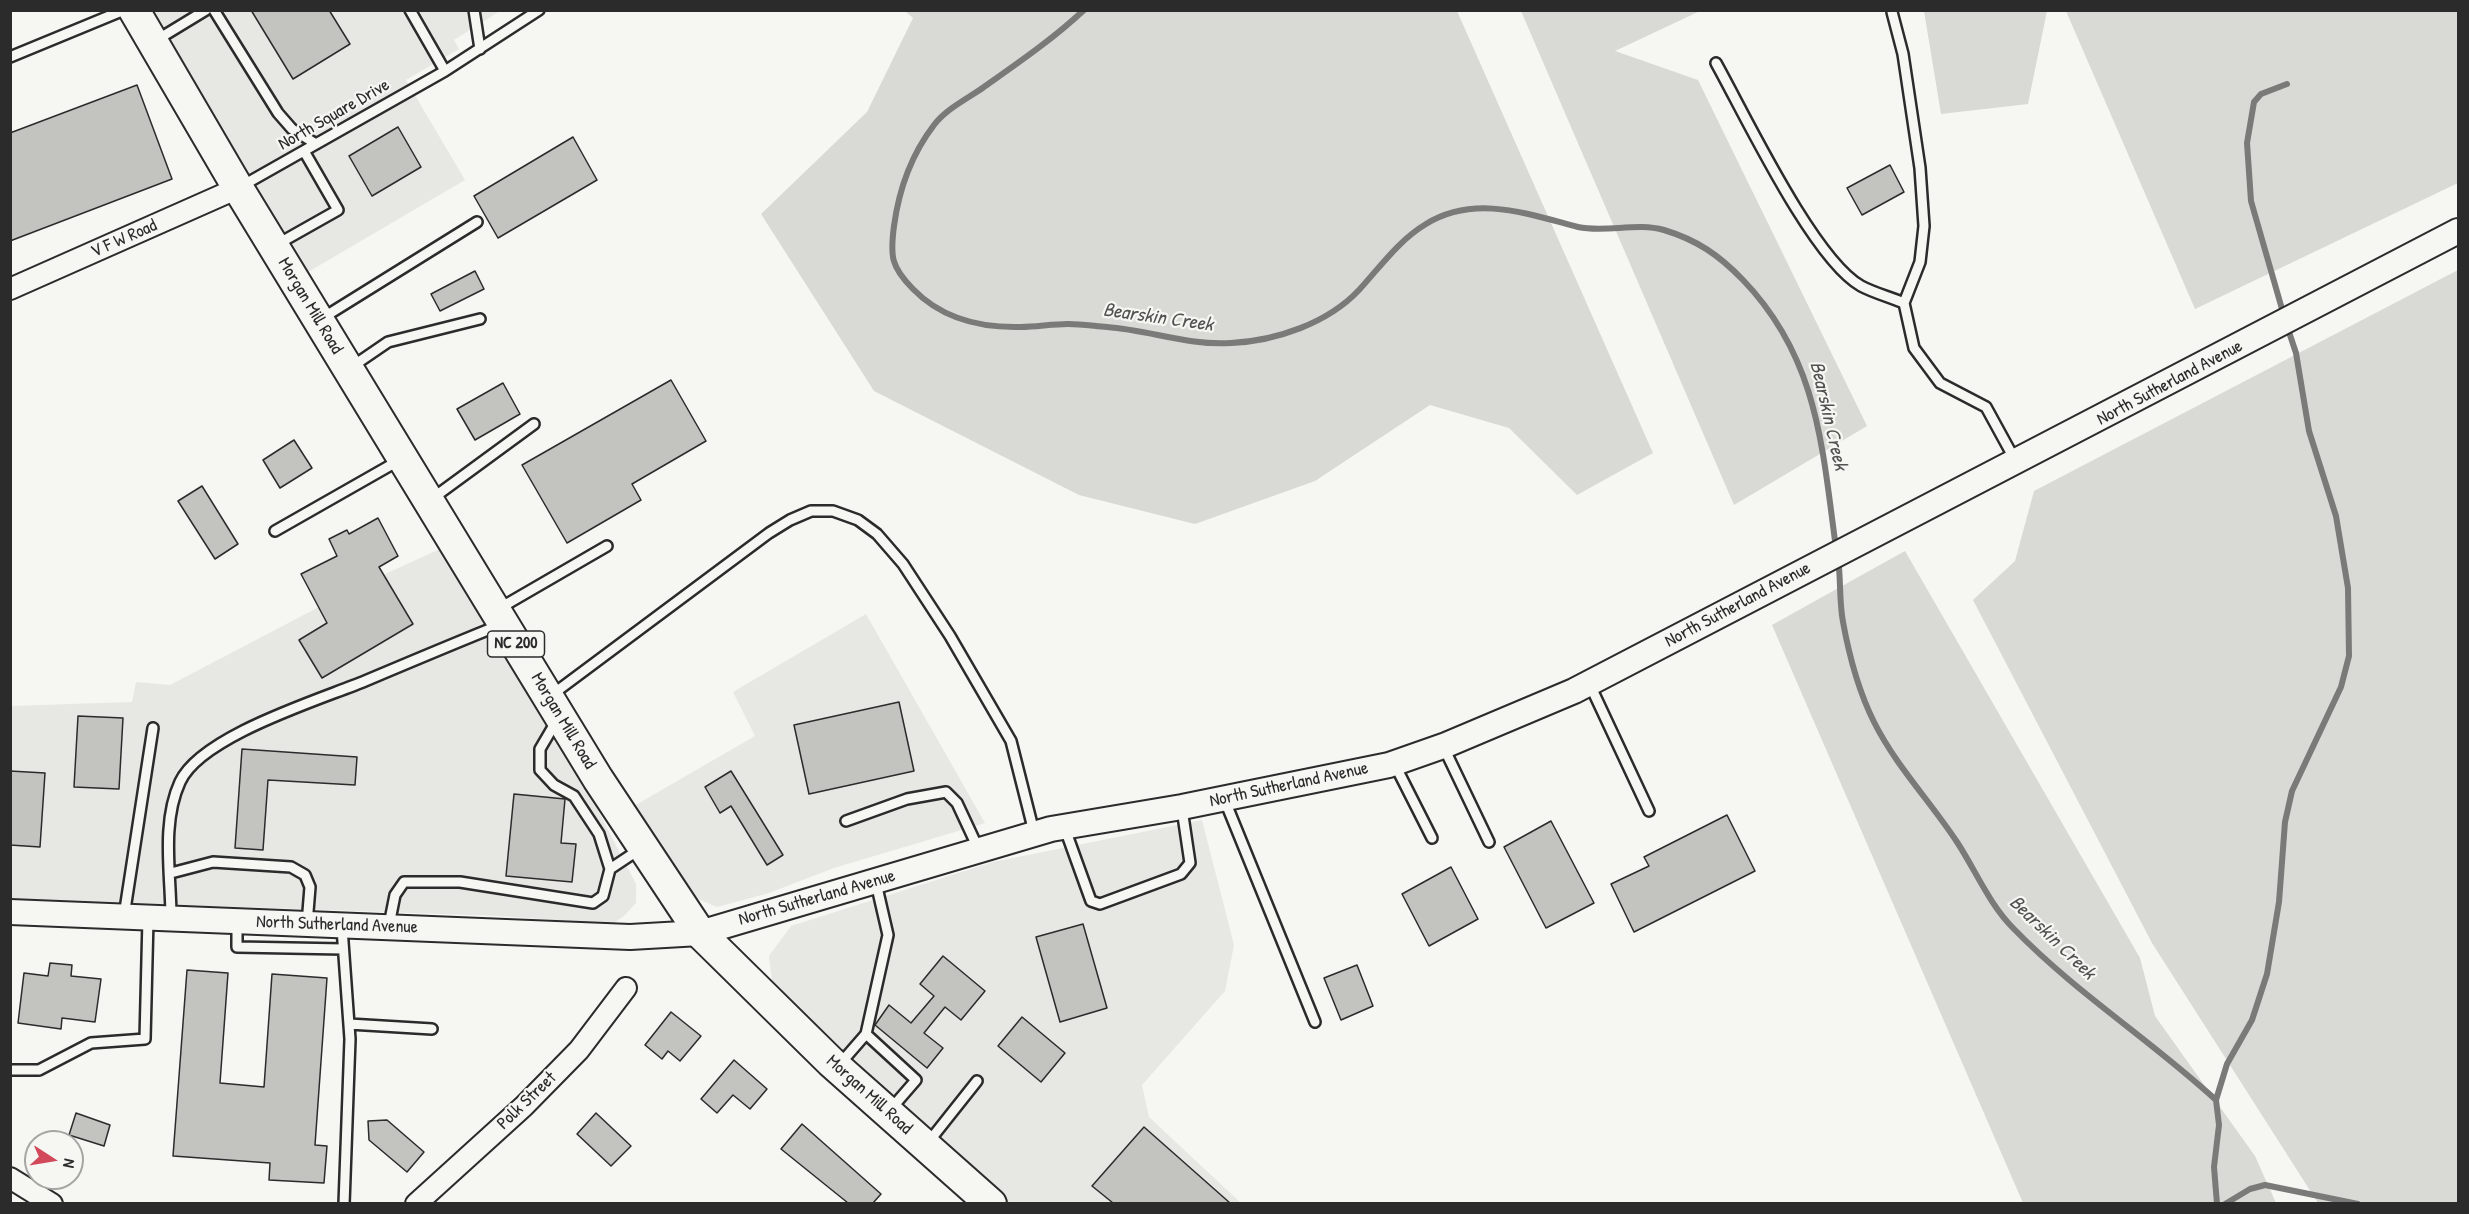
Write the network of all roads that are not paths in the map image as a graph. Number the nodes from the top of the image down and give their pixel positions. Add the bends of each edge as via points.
1 (124, 10) edge
2 (134, 10) edge
3 (206, 10) edge
4 (214, 10) edge
5 (410, 10) edge
6 (474, 10) edge
7 (539, 10) edge
8 (1892, 12) dead end
9 (153, 42) junction
10 (480, 49) junction
11 (10, 57) edge
12 (1716, 63) dead end
13 (445, 71) junction
14 (316, 144) junction
15 (304, 151) junction
16 (238, 188) junction
17 (477, 222) dead end
18 (2458, 231) edge
19 (274, 246) junction
20 (10, 289) edge
21 (1904, 303) junction
22 (480, 319) dead end
23 (319, 320) junction
24 (348, 369) junction
25 (534, 424) dead end
26 (403, 459) junction
27 (2017, 463) junction
28 (429, 501) junction
29 (274, 531) dead end
30 (607, 546) dead end
31 (499, 617) junction
32 (1589, 683) junction
33 (554, 706) junction
34 (153, 728) dead end
35 (1443, 746) junction
36 (1394, 763) junction
37 (1224, 798) junction
38 (1182, 807) junction
39 (1649, 811) dead end
40 (846, 821) dead end
41 (1064, 827) junction
42 (1035, 834) junction
43 (1431, 838) dead end
44 (1489, 842) dead end
45 (643, 847) junction
46 (980, 850) junction
47 (610, 869) junction
48 (171, 873) junction
49 (875, 881) junction
50 (10, 912) edge
51 (124, 916) junction
52 (159, 918) junction
53 (237, 921) junction
54 (307, 924) junction
55 (341, 925) junction
56 (389, 927) junction
57 (700, 933) junction
58 (343, 949) junction
59 (626, 988) dead end
60 (1315, 1022) dead end
61 (349, 1024) junction
62 (432, 1029) dead end
63 (866, 1034) junction
64 (837, 1067) junction
65 (10, 1070) edge
66 (977, 1081) dead end
67 (888, 1113) junction
68 (926, 1145) junction
69 (10, 1178) edge
70 (977, 1197) edge
71 (52, 1203) edge
72 (344, 1203) edge
73 (416, 1203) edge

1 - 11 lane
2 - 9 main road, Morgan Mill Road / NC 200
3 - 9 lane
4 - 14 lane via 282,118
5 - 13 lane
6 - 10 lane
7 - 10 lane, North Square Drive
8 - 21 lane via 1903,54 1920,168 1924,226 1920,262
9 - 16 main road, Morgan Mill Road / NC 200
10 - 13 lane, North Square Drive
12 - 21 lane via 1797,209 1836,265 1860,286
13 - 14 lane, North Square Drive
14 - 15 lane, North Square Drive
15 - 16 lane, North Square Drive
15 - 19 lane via 338,210
16 - 19 main road, Morgan Mill Road / NC 200
16 - 20 street, V F W Road
17 - 23 lane
18 - 27 street, North Sutherland Avenue
19 - 23 main road, Morgan Mill Road / NC 200
21 - 27 lane via 1914,348 1940,383 1986,407
22 - 24 lane via 388,342
23 - 24 main road, Morgan Mill Road / NC 200
24 - 26 main road, Morgan Mill Road / NC 200
25 - 28 lane
26 - 28 main road, Morgan Mill Road / NC 200
26 - 29 lane
27 - 32 street, North Sutherland Avenue
28 - 31 main road, Morgan Mill Road / NC 200
30 - 31 lane
31 - 33 main road, Morgan Mill Road / NC 200
31 - 48 lane via 255,726 191,764 172,808
32 - 35 street, North Sutherland Avenue
32 - 39 lane
33 - 42 lane via 776,529 811,511 833,511 858,520 877,534 903,564 950,636 1011,741
33 - 45 main road, Morgan Mill Road / NC 200
33 - 47 lane via 540,749 540,770 554,785 574,796 599,834
34 - 51 lane
35 - 36 street, North Sutherland Avenue
35 - 44 lane
36 - 37 street, North Sutherland Avenue
36 - 43 lane
37 - 38 street, North Sutherland Avenue
37 - 60 lane
38 - 41 street, North Sutherland Avenue
38 - 41 lane via 1190,863 1181,874 1100,904 1091,901
40 - 46 lane via 907,799 946,792 957,803
41 - 42 street, North Sutherland Avenue
42 - 46 street, North Sutherland Avenue
45 - 47 lane
45 - 57 main road, Morgan Mill Road / NC 200
46 - 49 street, North Sutherland Avenue
47 - 56 lane via 603,896 593,903 460,882 404,882 395,896
48 - 52 lane
48 - 54 lane via 213,862 291,867 305,875 310,887
49 - 57 street, North Sutherland Avenue
49 - 63 lane via 888,935
50 - 51 street, North Sutherland Avenue
51 - 52 street, North Sutherland Avenue
52 - 53 street, North Sutherland Avenue
52 - 65 lane via 145,1039 91,1043 39,1070
53 - 54 street, North Sutherland Avenue
53 - 58 lane via 237,947
54 - 55 street, North Sutherland Avenue
55 - 56 street, North Sutherland Avenue
55 - 58 lane
56 - 57 street, North Sutherland Avenue via 630,937
57 - 64 main road, Morgan Mill Road / NC 200
58 - 61 lane
59 - 73 street, Polk Street via 579,1050 524,1106
61 - 62 lane
61 - 72 lane
63 - 64 lane
63 - 67 lane via 916,1080
64 - 67 main road, Morgan Mill Road / NC 200
66 - 68 lane
67 - 68 main road, Morgan Mill Road / NC 200
68 - 70 main road, Morgan Mill Road / NC 200
69 - 71 street

